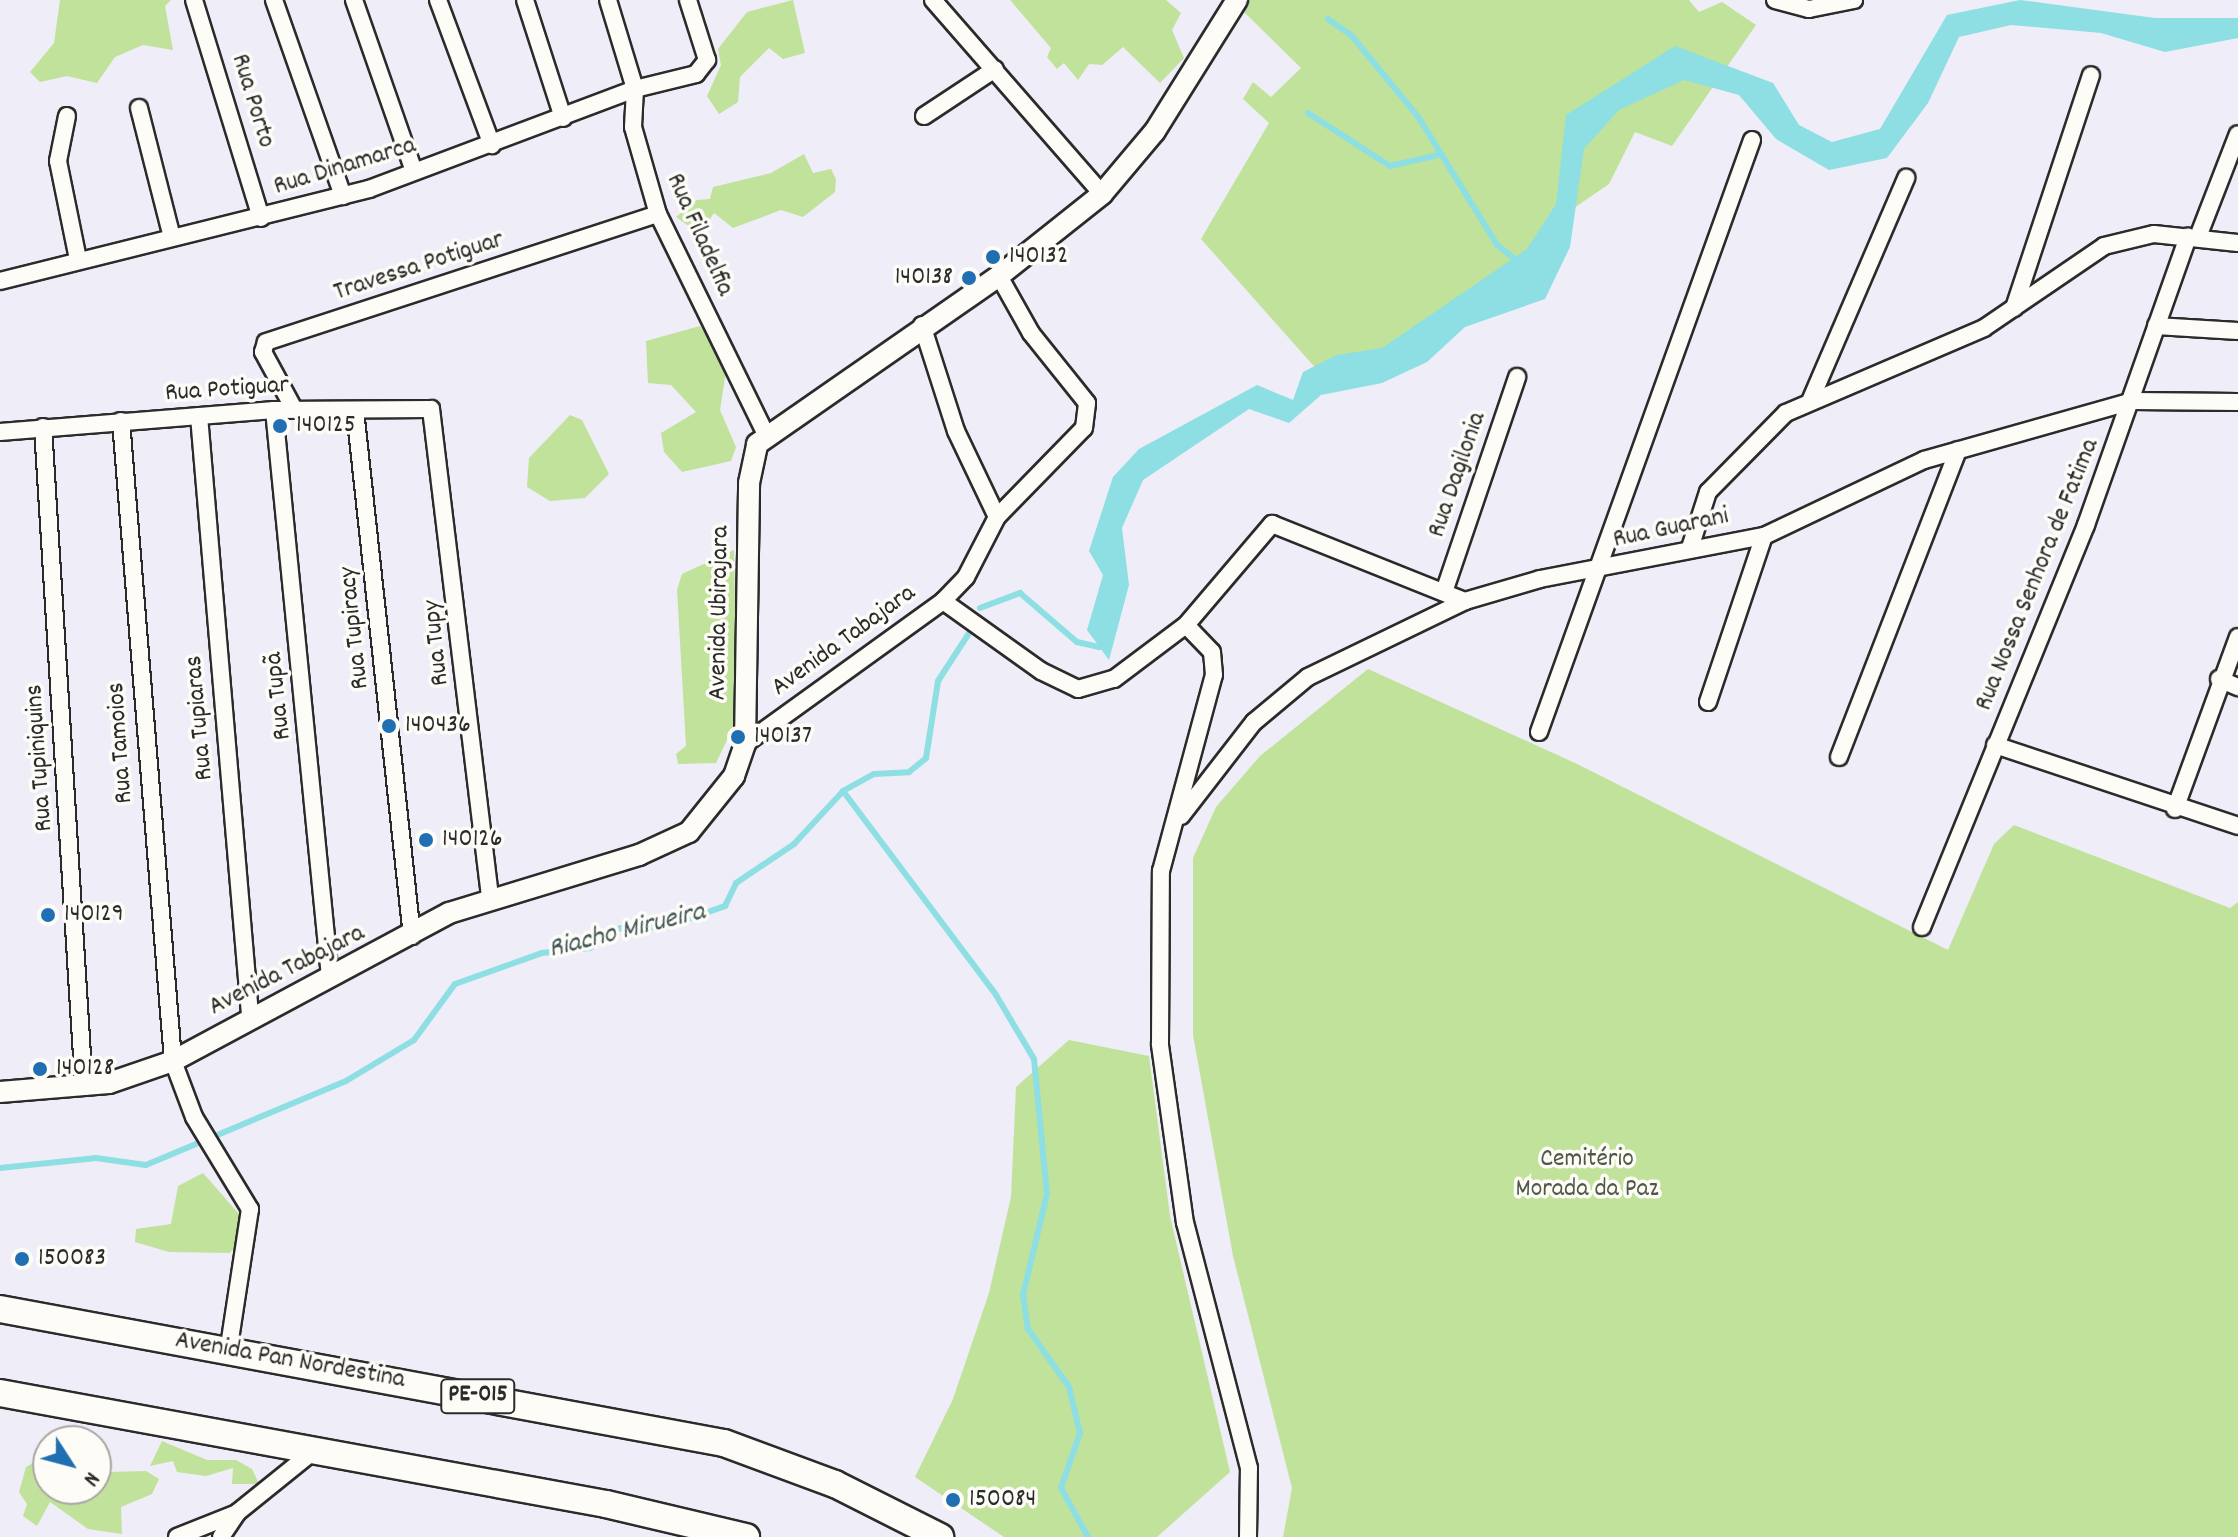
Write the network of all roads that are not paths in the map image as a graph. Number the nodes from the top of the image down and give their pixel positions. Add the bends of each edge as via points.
1 (194, 0) edge
2 (274, 0) edge
3 (354, 0) edge
4 (438, 0) edge
5 (525, 0) edge
6 (608, 0) edge
7 (688, 0) edge
8 (933, 0) edge
9 (1237, 0) edge
10 (1775, 0) edge
11 (1854, 0) edge
12 (995, 69) junction
13 (2091, 75) dead end
14 (635, 89) junction
15 (139, 108) dead end
16 (67, 116) dead end
17 (924, 116) dead end
18 (563, 118) junction
19 (2238, 134) edge
20 (1752, 140) dead end
21 (492, 145) junction
22 (414, 171) junction
23 (1906, 178) dead end
24 (1102, 194) junction
25 (343, 196) junction
26 (658, 214) junction
27 (261, 218) junction
28 (172, 237) junction
29 (2193, 237) junction
30 (2238, 243) edge
31 (78, 259) junction
32 (999, 276) junction
33 (0, 281) edge
34 (2014, 308) junction
35 (922, 325) junction
36 (2156, 326) junction
37 (2238, 331) edge
38 (1517, 377) dead end
39 (1811, 399) junction
40 (2133, 401) junction
41 (2238, 402) edge
42 (294, 409) junction
43 (274, 410) junction
44 (355, 410) junction
45 (199, 416) junction
46 (121, 421) junction
47 (43, 427) junction
48 (0, 432) edge
49 (438, 433) joint
50 (766, 434) junction
51 (1958, 450) junction
52 (997, 517) junction
53 (1764, 536) junction
54 (1690, 548) junction
55 (1599, 569) junction
56 (1445, 589) junction
57 (943, 601) junction
58 (1465, 601) junction
59 (1186, 625) junction
60 (2238, 637) edge
61 (2219, 679) junction
62 (2238, 687) edge
63 (1708, 702) dead end
64 (1539, 732) dead end
65 (745, 744) junction
66 (1995, 745) junction
67 (1839, 757) dead end
68 (2175, 809) junction
69 (1176, 823) junction
70 (2238, 826) edge
71 (490, 896) junction
72 (1922, 927) dead end
73 (412, 936) junction
74 (330, 977) junction
75 (250, 1015) junction
76 (173, 1061) junction
77 (84, 1087) junction
78 (0, 1092) edge
79 (0, 1309) edge
80 (228, 1352) junction
81 (0, 1393) edge
82 (316, 1449) junction
83 (238, 1512) junction
84 (177, 1537) edge
85 (221, 1537) edge
86 (746, 1537) edge
87 (940, 1537) edge
88 (1248, 1537) edge

1 - 27 street, Rua Porto
2 - 25 street
3 - 22 street
4 - 21 street
5 - 18 street
6 - 14 street, Rua Filadelfia
7 - 14 street, Rua Dinamarca via 707,60 696,74
8 - 12 street
9 - 24 street via 1155,131
10 - 11 street via 1809,9
12 - 17 street
12 - 24 street
13 - 34 street
14 - 18 street, Rua Dinamarca
14 - 26 street, Rua Filadelfia via 633,127
15 - 28 street
16 - 31 street via 58,161
18 - 21 street, Rua Dinamarca
19 - 29 street, Rua Nossa Senhora de Fatima
20 - 55 street
21 - 22 street, Rua Dinamarca
22 - 25 street, Rua Dinamarca
23 - 39 street
24 - 32 street
25 - 27 street, Rua Dinamarca
26 - 42 street, Travessa Potiguar via 266,342 263,352
26 - 50 street, Rua Filadelfia
27 - 28 street, Rua Dinamarca
28 - 31 street, Rua Dinamarca
29 - 30 street
29 - 34 street via 2154,234 2104,246
29 - 36 street, Rua Nossa Senhora de Fatima
31 - 33 street, Rua Dinamarca
32 - 35 street
32 - 52 street, Avenida Tabajara via 1089,414 1070,443
34 - 39 street via 1944,347
35 - 50 street
35 - 52 street via 956,431
36 - 37 street
36 - 40 street, Rua Nossa Senhora de Fatima
38 - 56 street, Rua Dagilonia
39 - 54 street via 1757,434 1735,459 1696,515
40 - 41 street, Rua Guarani
40 - 51 street, Rua Guarani
40 - 66 street, Rua Nossa Senhora de Fatima
42 - 43 street, Rua Potiguar
42 - 44 street, Rua Potiguar
43 - 45 street, Rua Potiguar
43 - 74 street, Rua Tupã
44 - 49 street, Rua Potiguar via 422,405 436,416
44 - 73 street, Rua Tupiracy
45 - 46 street, Rua Potiguar
45 - 75 street, Rua Tupiaras
46 - 47 street, Rua Potiguar
46 - 76 street, Rua Tamoios
47 - 48 street, Rua Potiguar
47 - 77 street, Rua Tupiniquins
49 - 71 street, Rua Tupy
50 - 65 street, Avenida Ubirajara via 751,455 749,483
51 - 53 street, Rua Guarani
51 - 67 street
52 - 57 street, Avenida Tabajara via 966,577
53 - 54 street, Rua Guarani
53 - 63 street
54 - 55 street, Rua Guarani
55 - 58 street, Rua Guarani
55 - 64 street
56 - 58 street
56 - 59 street via 1272,524
57 - 59 street via 1041,671 1078,689 1114,679
57 - 65 street, Avenida Tabajara
58 - 69 street, Rua Guarani via 1308,677 1254,722
59 - 69 street via 1212,652 1214,675
60 - 61 street
61 - 62 street
61 - 68 street
65 - 71 street, Avenida Tabajara via 712,809 671,843
66 - 68 street
66 - 72 street, Rua Nossa Senhora de Fatima
68 - 70 street
69 - 88 street via 1157,903 1160,1044 1185,1223 1249,1468
71 - 73 street, Avenida Tabajara
73 - 74 street, Avenida Tabajara
74 - 75 street, Avenida Tabajara
75 - 76 street, Avenida Tabajara
76 - 77 street, Avenida Tabajara
76 - 80 street, Rua Tamoios via 204,1132 250,1209
77 - 78 street, Avenida Tabajara
79 - 80 highway, Avenida Pan Nordestina / PE-015
80 - 87 highway, Avenida Pan Nordestina / PE-015 via 724,1443 835,1484
81 - 82 highway
82 - 83 street
82 - 86 highway
83 - 84 street
83 - 85 street

